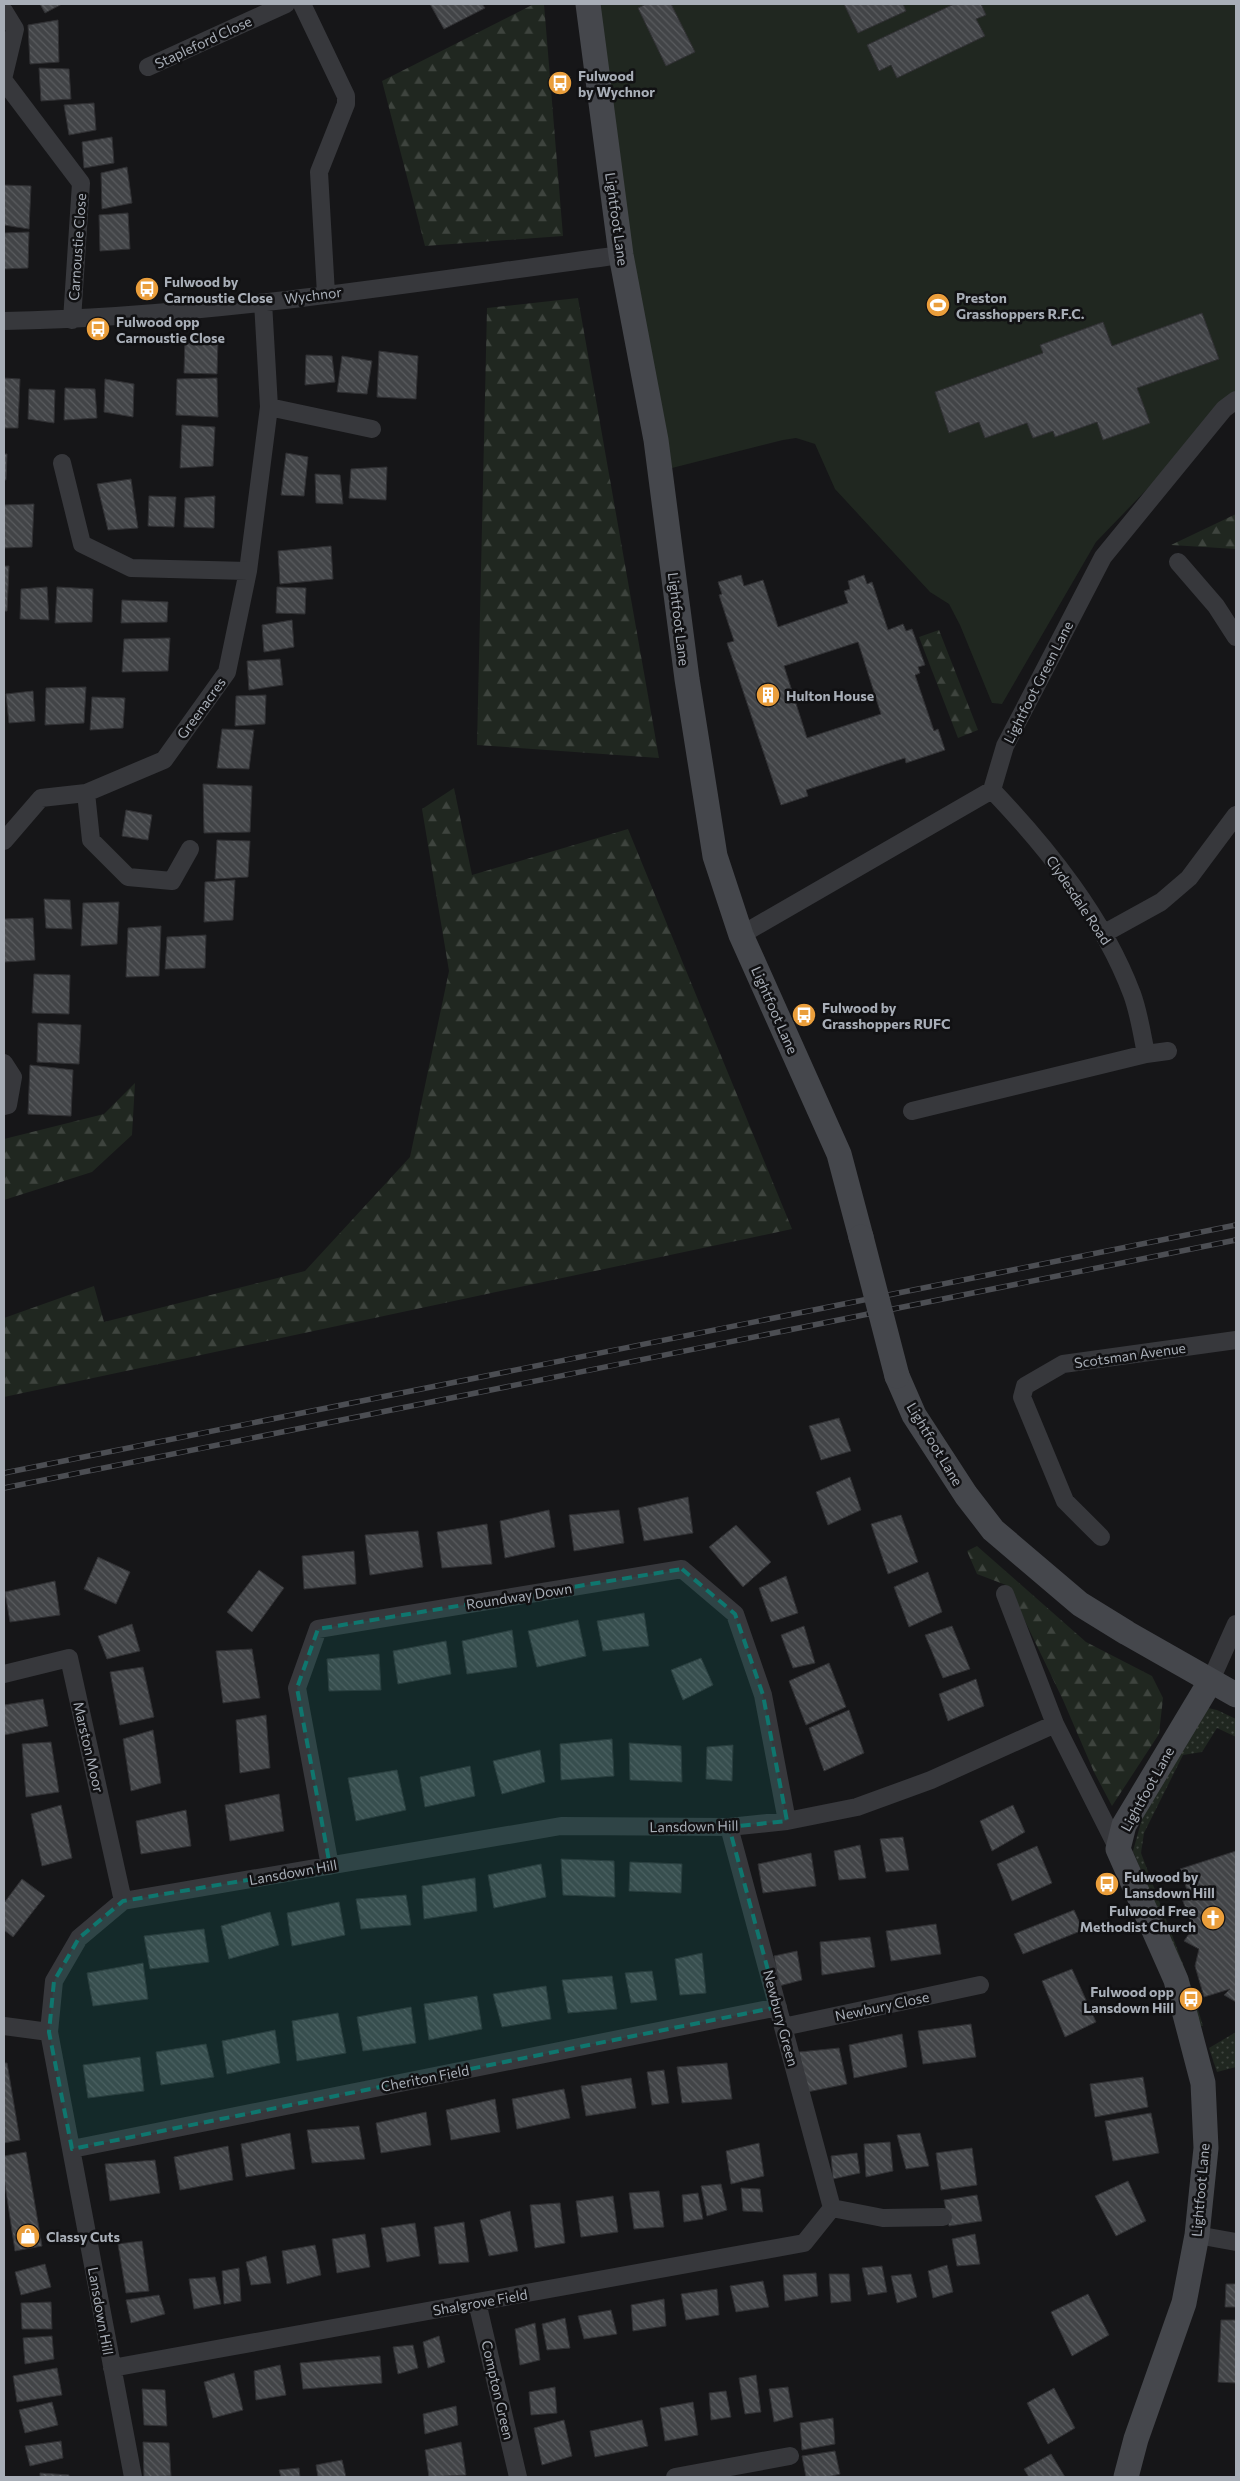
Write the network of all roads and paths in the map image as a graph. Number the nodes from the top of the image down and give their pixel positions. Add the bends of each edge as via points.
1 (286, 4) edge
2 (302, 4) edge
3 (588, 4) edge
4 (4, 11) edge
5 (148, 67) dead end
6 (4, 76) edge
7 (4, 81) edge
8 (621, 254) junction
9 (326, 294) junction
10 (263, 302) junction
11 (72, 320) junction
12 (4, 321) edge
13 (1236, 400) edge
14 (269, 406) junction
15 (372, 428) dead end
16 (62, 463) dead end
17 (1178, 562) dead end
18 (248, 571) junction
19 (1236, 637) edge
20 (992, 790) junction
21 (86, 793) junction
22 (1236, 815) edge
23 (4, 841) edge
24 (190, 848) dead end
25 (1104, 934) junction
26 (741, 935) junction
27 (1168, 1051) dead end
28 (1146, 1054) junction
29 (4, 1064) edge
30 (4, 1106) edge
31 (912, 1111) dead end
32 (1236, 1340) edge
33 (1101, 1537) dead end
34 (1005, 1594) dead end
35 (1236, 1624) edge
36 (4, 1674) edge
37 (1210, 1682) junction
38 (1236, 1695) edge
39 (1056, 1724) junction
40 (787, 1821) junction
41 (729, 1827) junction
42 (1118, 1849) junction
43 (330, 1866) junction
44 (123, 1901) junction
45 (980, 1985) dead end
46 (778, 2007) junction
47 (4, 2026) edge
48 (783, 2027) junction
49 (49, 2032) junction
50 (72, 2149) junction
51 (832, 2208) junction
52 (943, 2218) dead end
53 (1198, 2235) junction
54 (1236, 2242) edge
55 (477, 2302) junction
56 (112, 2368) junction
57 (790, 2456) dead end
58 (133, 2477) edge
59 (518, 2477) edge
60 (675, 2477) edge
61 (1126, 2477) edge

1 - 5 street, Stapleford Close
2 - 9 street via 346,96 346,104 319,172
3 - 8 main road, Lightfoot Lane
4 - 6 street via 15,29
7 - 11 street, Carnoustie Close via 81,183
8 - 9 street, Wychnor
8 - 26 main road, Lightfoot Lane via 656,440 687,679 715,856
9 - 10 street, Wychnor
10 - 11 street, Wychnor
10 - 14 street, Greenacres
11 - 12 street, Wychnor
13 - 20 street, Lightfoot Green Lane via 1224,409 1103,557 1005,746
14 - 15 street
14 - 18 street, Greenacres
16 - 18 street via 82,544 131,568
17 - 19 street via 1216,606
18 - 21 street, Greenacres via 228,672 164,760
20 - 25 street, Clydesdale Road via 1031,832
20 - 26 street
21 - 23 street, Greenacres via 41,798
21 - 24 street via 91,840 128,877 172,881
22 - 25 street via 1189,878 1161,902
25 - 28 street, Clydesdale Road via 1133,996
26 - 37 main road, Lightfoot Lane, bridge via 839,1154 897,1376 914,1414 966,1495 993,1530 1080,1604
27 - 28 street
28 - 31 street
29 - 30 street via 13,1077 8,1105
32 - 33 street, Scotsman Avenue via 1063,1364 1025,1386 1022,1397 1065,1501
34 - 39 street, Lightfoot Lane
35 - 37 street
36 - 44 street, Marston Moor via 69,1658
37 - 38 main road
37 - 42 main road, Lightfoot Lane via 1124,1825
39 - 40 street, Lansdown Hill via 931,1780 866,1804
39 - 42 street, Lightfoot Lane
40 - 41 street, Lansdown Hill
40 - 43 street, Roundway Down via 763,1695 735,1614 682,1569 318,1629 297,1688
41 - 43 street, Lansdown Hill via 561,1826
41 - 46 street, Newbury Green
42 - 53 main road, Lightfoot Lane via 1176,1980 1203,2083 1206,2148
43 - 44 street, Lansdown Hill
44 - 49 street, Lansdown Hill via 79,1938 54,1980
45 - 48 street, Newbury Close
46 - 48 street, Newbury Green
46 - 50 street, Cheriton Field
47 - 49 street
48 - 51 street, Newbury Green
49 - 50 street, Lansdown Hill
50 - 56 street, Lansdown Hill
51 - 52 street via 884,2218
51 - 55 street, Shalgrove Field via 804,2243
53 - 54 street
53 - 61 main road, Lightfoot Lane via 1184,2302
55 - 56 street, Shalgrove Field
55 - 59 street, Compton Green
56 - 58 street, Lansdown Hill
57 - 60 street

